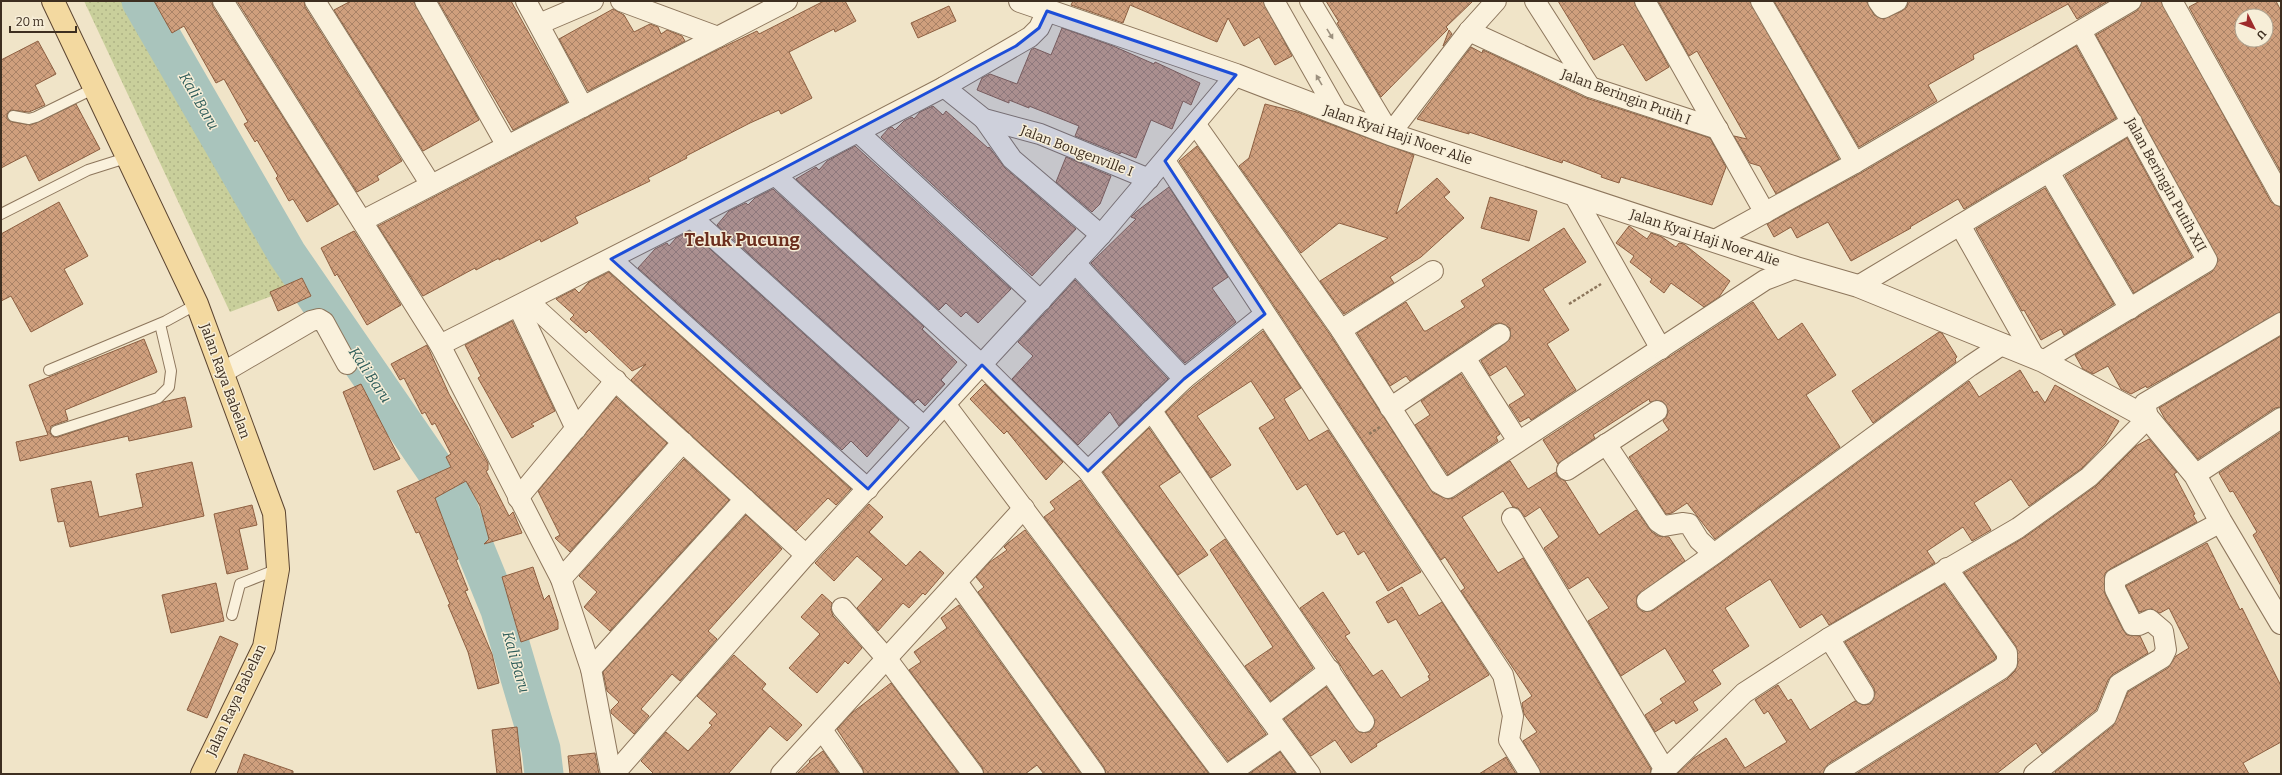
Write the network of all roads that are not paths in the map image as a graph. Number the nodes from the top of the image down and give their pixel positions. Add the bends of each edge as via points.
1 (53, 1) edge
2 (222, 1) edge
3 (315, 1) edge
4 (425, 1) edge
5 (526, 1) edge
6 (593, 1) edge
7 (621, 1) edge
8 (787, 1) edge
9 (1020, 1) edge
10 (1274, 1) edge
11 (1310, 1) edge
12 (1496, 1) edge
13 (1535, 1) edge
14 (1645, 1) edge
15 (1761, 1) edge
16 (1878, 1) edge
17 (1897, 1) edge
18 (2131, 1) edge
19 (2172, 1) edge
20 (1049, 6) edge
21 (539, 24) junction
22 (2081, 31) junction
23 (1469, 32) junction
24 (718, 37) junction
25 (1236, 75) junction
26 (944, 86) junction
27 (1590, 87) junction
28 (95, 88) junction
29 (583, 107) junction
30 (1338, 114) junction
31 (13, 116) dead end
32 (984, 120) junction
33 (2132, 122) junction
34 (1196, 125) junction
35 (1718, 129) junction
36 (858, 132) junction
37 (1390, 134) junction
38 (508, 146) junction
39 (126, 158) junction
40 (1165, 161) junction
41 (1855, 163) junction
42 (2049, 172) junction
43 (775, 175) junction
44 (1149, 179) junction
45 (431, 185) junction
46 (1574, 194) junction
47 (2281, 196) edge
48 (1762, 207) junction
49 (1, 214) edge
50 (692, 218) junction
51 (362, 221) junction
52 (1960, 225) junction
53 (1101, 235) junction
54 (1715, 240) junction
55 (611, 259) junction
56 (1075, 263) junction
57 (1796, 268) junction
58 (1434, 271) dead end
59 (1858, 286) junction
60 (1041, 301) junction
61 (197, 304) junction
62 (523, 304) junction
63 (2130, 309) junction
64 (1265, 314) junction
65 (2281, 323) edge
66 (160, 324) junction
67 (1341, 330) junction
68 (1500, 334) dead end
69 (2003, 344) junction
70 (440, 345) junction
71 (1662, 349) junction
72 (1465, 358) junction
73 (2039, 359) junction
74 (347, 364) dead end
75 (982, 365) junction
76 (49, 370) dead end
77 (222, 372) junction
78 (1184, 379) junction
79 (616, 380) junction
80 (945, 404) junction
81 (1151, 410) junction
82 (1393, 412) junction
83 (1657, 412) dead end
84 (2148, 418) junction
85 (2281, 418) edge
86 (924, 428) junction
87 (576, 429) junction
88 (56, 431) dead end
89 (683, 442) junction
90 (1518, 442) junction
91 (1606, 444) junction
92 (1567, 470) dead end
93 (1088, 471) junction
94 (2195, 475) junction
95 (868, 489) junction
96 (518, 498) junction
97 (745, 498) junction
98 (1024, 508) junction
99 (1512, 518) dead end
100 (2221, 522) junction
101 (1714, 554) junction
102 (806, 555) junction
103 (1946, 568) junction
104 (278, 569) junction
105 (561, 579) junction
106 (957, 582) junction
107 (1647, 601) dead end
108 (842, 608) dead end
109 (232, 615) dead end
110 (2281, 623) edge
111 (1829, 638) junction
112 (887, 659) junction
113 (591, 669) junction
114 (1330, 670) junction
115 (1864, 694) dead end
116 (1268, 717) junction
117 (1364, 722) dead end
118 (822, 730) junction
119 (1282, 737) junction
120 (1663, 772) edge
121 (202, 774) edge
122 (613, 774) edge
123 (781, 774) edge
124 (853, 774) edge
125 (973, 774) edge
126 (1095, 774) edge
127 (1223, 774) edge
128 (1229, 774) edge
129 (1310, 774) edge
130 (1530, 774) edge
131 (1834, 774) edge
132 (2034, 774) edge

1 - 28 main road, Jalan Raya Babelan
2 - 51 street
3 - 45 street
4 - 38 street
5 - 21 street
6 - 21 street
7 - 24 street
8 - 24 street
9 - 20 street, Jalan Kyai Haji Noer Alie
30 -> 10 street
11 -> 37 street
12 - 23 street
13 - 27 street
14 - 35 street
15 - 41 street
16 - 17 street via 1883,8
18 - 22 street
19 - 47 street
20 - 25 street, Jalan Kyai Haji Noer Alie
20 - 26 street via 1039,28 1030,37
21 - 29 street
22 - 33 street, Jalan Beringin Putih XII
22 - 41 street
23 - 27 street, Jalan Beringin Putih I
23 - 37 street
24 - 29 street
25 - 30 street, Jalan Kyai Haji Noer Alie
25 - 34 street
26 - 32 street, Jalan Bougenville I
26 - 36 street
27 - 35 street, Jalan Beringin Putih I
28 - 31 lane via 36,117 29,119
28 - 39 main road, Jalan Raya Babelan
29 - 38 street
30 - 37 street, Jalan Kyai Haji Noer Alie
32 - 44 street, Jalan Bougenville I via 1040,134
32 - 53 street via 1012,159
33 - 42 street
33 - 63 street, Jalan Beringin Putih XII via 2207,260
34 - 40 street
34 - 67 street
35 - 48 street
36 - 43 street
36 - 60 street
37 - 46 street, Jalan Kyai Haji Noer Alie
38 - 45 street
39 - 49 lane via 88,170
39 - 61 main road, Jalan Raya Babelan
40 - 44 street
40 - 64 street
41 - 48 street
42 - 52 street
42 - 63 street
43 - 50 street
43 - 75 street
44 - 53 street
45 - 51 street
46 - 54 street, Jalan Kyai Haji Noer Alie
46 - 71 street
48 - 54 street
50 - 55 street
50 - 86 street
51 - 70 street
52 - 59 street
52 - 73 street
53 - 56 street
54 - 57 street, Jalan Kyai Haji Noer Alie
55 - 62 street
55 - 95 street
56 - 60 street
56 - 78 street
57 - 59 street, Jalan Kyai Haji Noer Alie
57 - 71 street via 1765,280
58 - 67 street
59 - 69 street, Jalan Kyai Haji Noer Alie
60 - 75 street
61 - 66 lane
61 - 77 main road, Jalan Raya Babelan
62 - 70 street
62 - 79 street
62 - 87 street
63 - 73 street
64 - 78 street
64 - 130 street via 1503,675 1513,716 1509,740
65 - 84 street via 2145,403
66 - 76 lane
66 - 88 lane via 171,371 169,387 158,398
67 - 82 street
68 - 72 street
69 - 73 street, Jalan Kyai Haji Noer Alie
69 - 101 street
70 - 96 street
71 - 90 street
72 - 82 street
72 - 90 street
73 - 84 street, Jalan Kyai Haji Noer Alie
74 - 77 street via 324,322 319,319 311,321
75 - 80 street
75 - 93 street
77 - 104 main road, Jalan Raya Babelan via 274,513
78 - 81 street
79 - 87 street
79 - 89 street
80 - 86 street
80 - 98 street
81 - 93 street
81 - 114 street
82 - 90 street via 1439,483 1448,488
83 - 91 street
84 - 94 street, Jalan Kyai Haji Noer Alie
84 - 103 street via 2089,477 2013,532
85 - 94 street
86 - 95 street
87 - 96 street
89 - 97 street
89 - 105 street
91 - 92 street
91 - 101 street via 1658,522 1664,526 1689,524 1699,540
93 - 116 street
94 - 100 street, Jalan Kyai Haji Noer Alie
95 - 102 street
96 - 105 street
97 - 102 street
97 - 113 street
98 - 106 street
98 - 127 street
99 - 120 street
100 - 110 street, Jalan Kyai Haji Noer Alie
100 - 132 street via 2115,579 2115,589 2134,625 2150,620 2163,631 2166,642 2165,654 2159,662 2119,684 2106,717
101 - 107 street
102 - 122 street
103 - 111 street
103 - 131 street via 2007,653 2007,663
104 - 109 lane via 240,584
104 - 121 main road, Jalan Raya Babelan via 264,647
105 - 113 street
106 - 112 street
106 - 126 street
108 - 112 street
111 - 115 street
111 - 120 street via 1744,694
112 - 118 street
112 - 125 street
113 - 122 street
114 - 116 street
114 - 117 street
116 - 119 street
118 - 123 street
118 - 124 street
119 - 128 street
119 - 129 street

